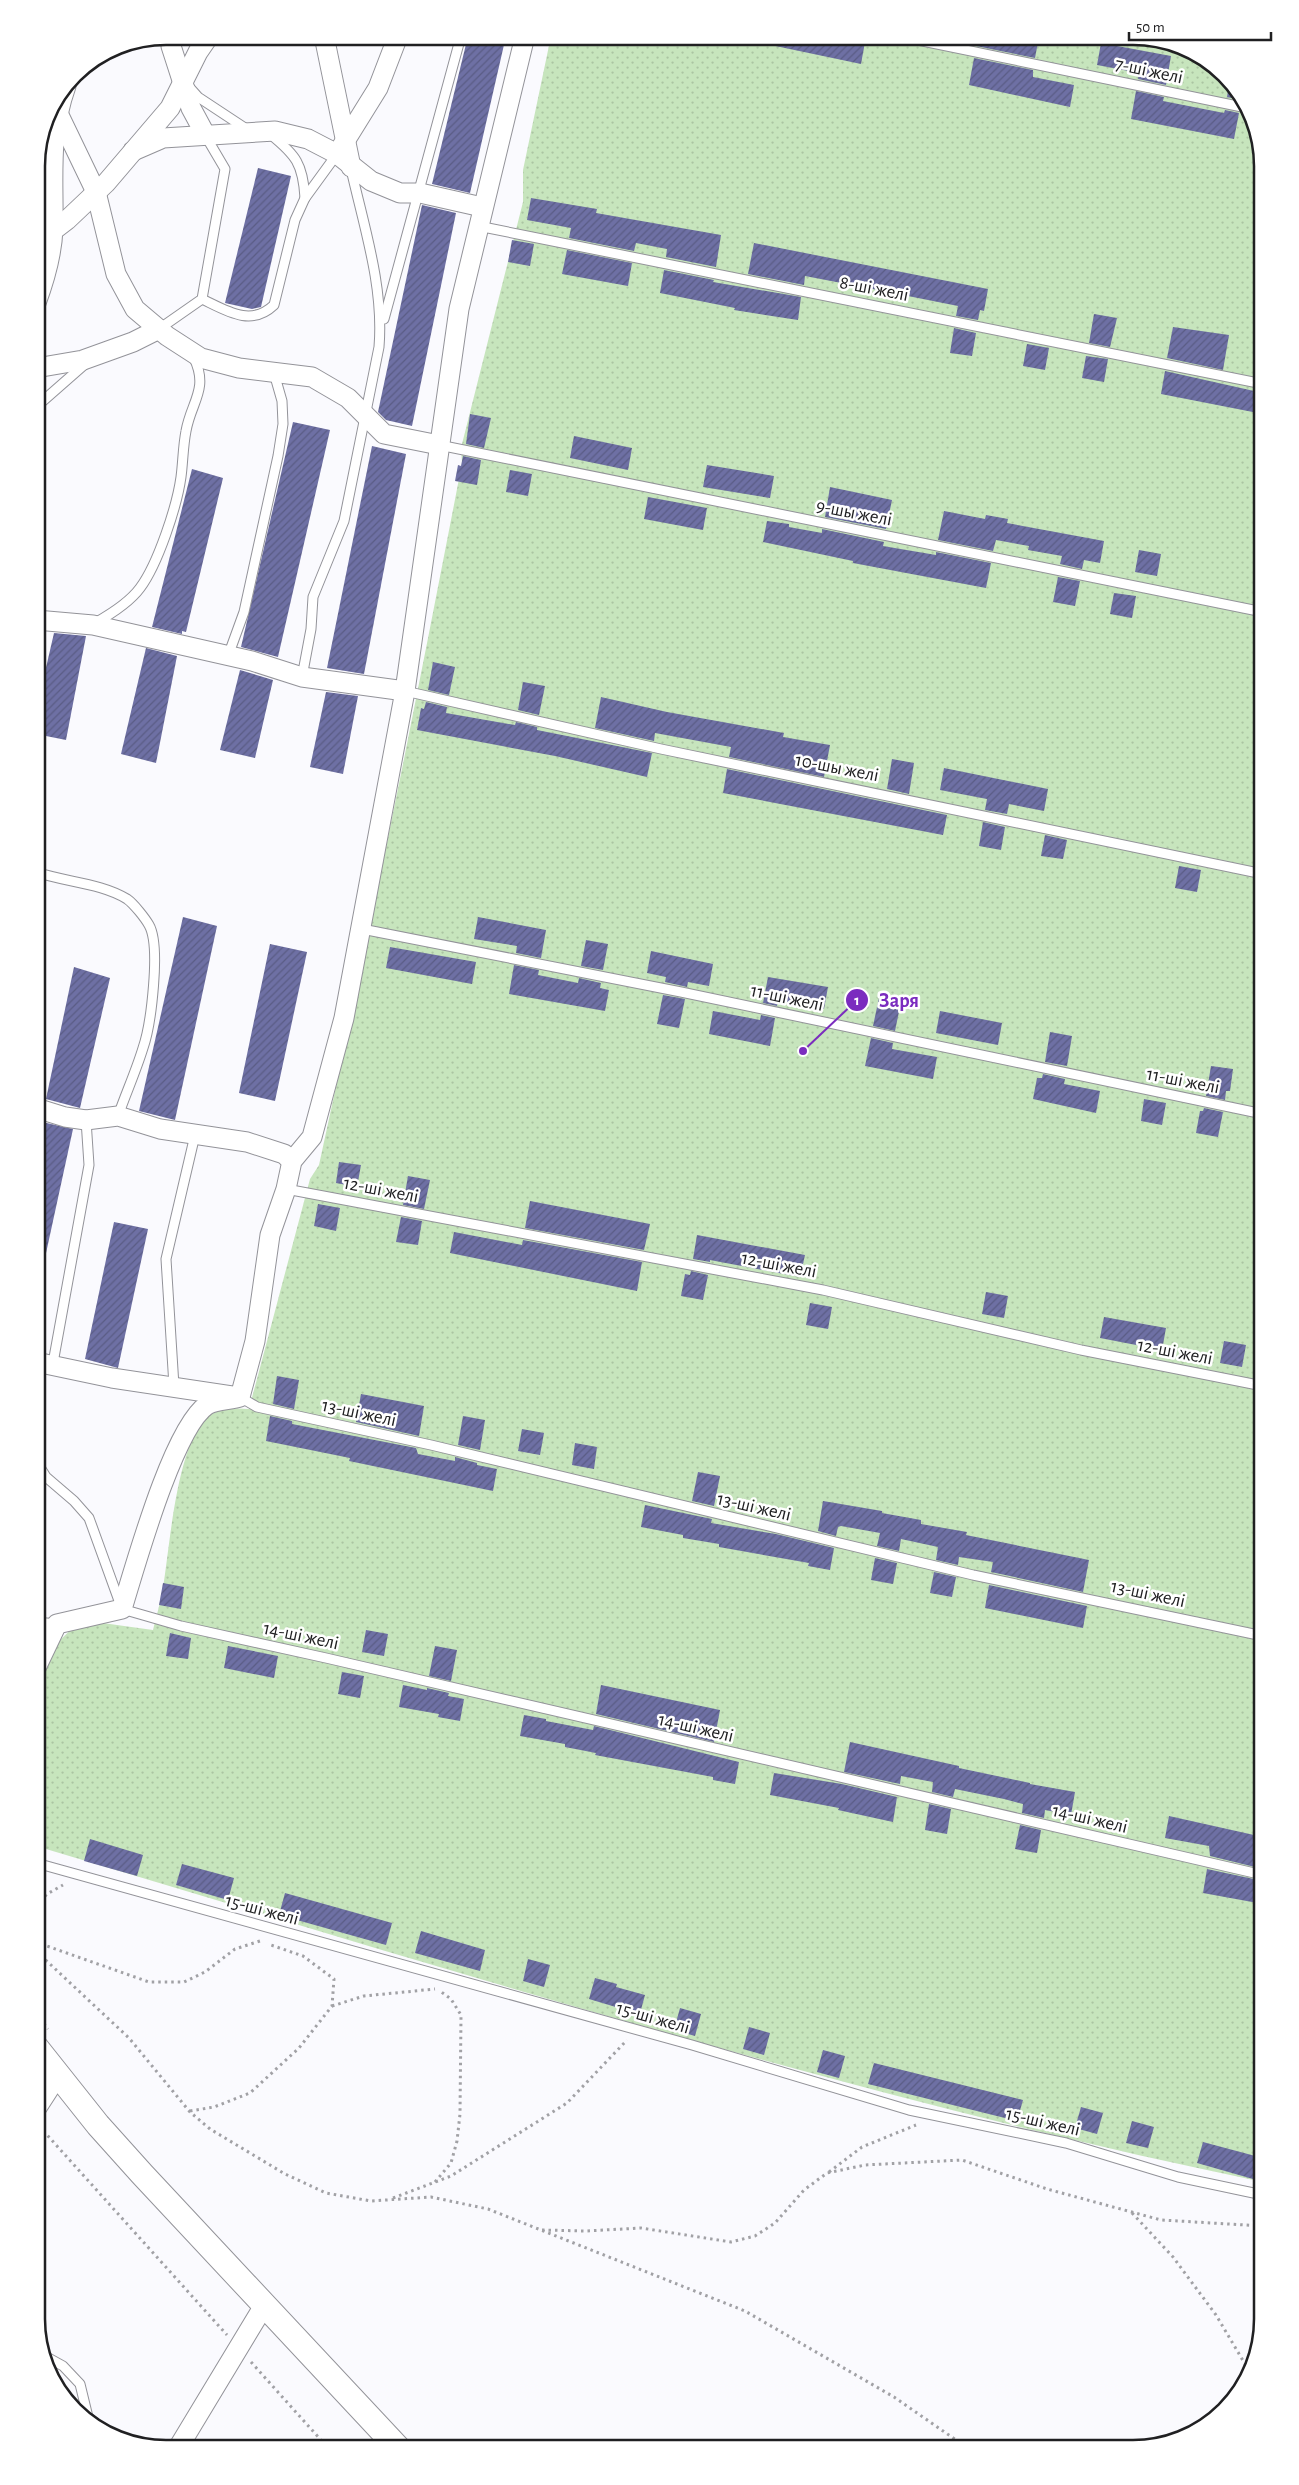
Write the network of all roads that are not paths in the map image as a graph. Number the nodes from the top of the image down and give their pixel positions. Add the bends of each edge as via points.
1 (170, 45) edge
2 (204, 45) edge
3 (325, 45) edge
4 (395, 45) edge
5 (459, 45) edge
6 (523, 45) edge
7 (942, 45) edge
8 (182, 81) junction
9 (1239, 106) edge
10 (57, 111) edge
11 (57, 112) edge
12 (259, 132) junction
13 (205, 134) junction
14 (341, 147) junction
15 (133, 151) junction
16 (52, 157) junction
17 (351, 167) junction
18 (45, 176) edge
19 (96, 192) junction
20 (420, 193) junction
21 (305, 198) junction
22 (482, 207) junction
23 (478, 226) junction
24 (53, 231) junction
25 (45, 237) edge
26 (45, 280) edge
27 (202, 299) junction
28 (158, 329) junction
29 (380, 332) junction
30 (191, 351) junction
31 (93, 356) junction
32 (45, 366) edge
33 (274, 373) junction
34 (1254, 382) edge
35 (45, 399) edge
36 (366, 417) junction
37 (439, 445) junction
38 (1254, 610) edge
39 (45, 621) edge
40 (92, 625) junction
41 (228, 656) junction
42 (302, 678) junction
43 (405, 690) junction
44 (1254, 872) edge
45 (45, 875) edge
46 (362, 929) junction
47 (45, 1111) edge
48 (1254, 1112) edge
49 (118, 1116) junction
50 (86, 1120) junction
51 (195, 1135) junction
52 (292, 1161) junction
53 (286, 1189) junction
54 (45, 1362) edge
55 (1254, 1384) edge
56 (174, 1386) junction
57 (240, 1397) junction
58 (45, 1475) edge
59 (122, 1609) junction
60 (45, 1623) edge
61 (57, 1624) junction
62 (1254, 1634) edge
63 (45, 1649) edge
64 (45, 1866) edge
65 (1254, 1873) edge
66 (45, 2058) edge
67 (58, 2075) junction
68 (45, 2095) edge
69 (1254, 2193) edge
70 (265, 2304) junction
71 (52, 2360) edge
72 (85, 2409) edge
73 (183, 2440) edge
74 (392, 2440) edge

1 - 8 street
2 - 8 street
3 - 14 street
4 - 14 street via 378,88
5 - 20 lane
6 - 22 street
7 - 9 lane, 7-ші желі
8 - 12 lane via 198,97
8 - 13 street
8 - 15 street via 170,108
10 - 19 street
11 - 16 street
12 - 13 street
12 - 14 street via 275,131
12 - 21 lane via 289,149 300,165
13 - 15 street via 163,138
13 - 27 lane via 225,169
14 - 17 street
14 - 21 lane
15 - 19 street
16 - 18 street
16 - 24 street
17 - 20 street via 371,181 400,193
17 - 29 lane via 376,278
19 - 24 street
19 - 28 street via 116,274 135,309
20 - 22 street
20 - 29 lane
21 - 27 lane via 295,220 274,304 264,314 249,317
22 - 23 street
23 - 34 lane, 8-ші желі
23 - 37 street via 459,309
24 - 25 street
24 - 26 street
27 - 28 lane
28 - 30 street
28 - 31 street
29 - 36 lane
30 - 33 street via 201,358
30 - 40 lane via 200,370 201,386 186,429 181,478 162,543 140,589 116,611
31 - 32 street
31 - 35 lane
33 - 36 street via 312,377 348,398
33 - 41 lane via 282,401 283,424 278,456 244,612
36 - 37 street via 384,434
36 - 42 lane via 344,521 313,597
37 - 38 lane, 9-шы желі
37 - 43 street
39 - 40 street
40 - 41 street
41 - 42 street
42 - 43 street
43 - 44 lane, 10-шы желі via 661,749
43 - 46 street
45 - 49 lane via 94,886 128,900 150,926 156,959 144,1047
46 - 48 lane, 11-ші желі
46 - 52 street via 344,1018 312,1137
47 - 50 street
49 - 50 street
49 - 51 street via 160,1129
50 - 54 lane via 89,1165
51 - 52 street via 247,1142 284,1154
51 - 56 lane via 166,1259
52 - 53 street
53 - 55 lane, 12-ші желі via 823,1290 1081,1350
53 - 57 street via 270,1235 255,1342
54 - 56 street via 112,1378
56 - 57 street
57 - 59 street via 207,1405 190,1426 160,1490
57 - 62 lane, 13-ші желі via 257,1407 432,1445 973,1575
58 - 59 lane via 88,1518
59 - 61 street
59 - 65 lane, 14-ші желі via 181,1626
60 - 61 lane
61 - 63 street
64 - 69 lane, 15-ші желі via 637,2030 909,2110 1066,2143 1178,2177
66 - 67 street
67 - 68 street
67 - 70 street via 142,2174
70 - 73 street
70 - 74 street
71 - 72 lane via 63,2366 80,2384

